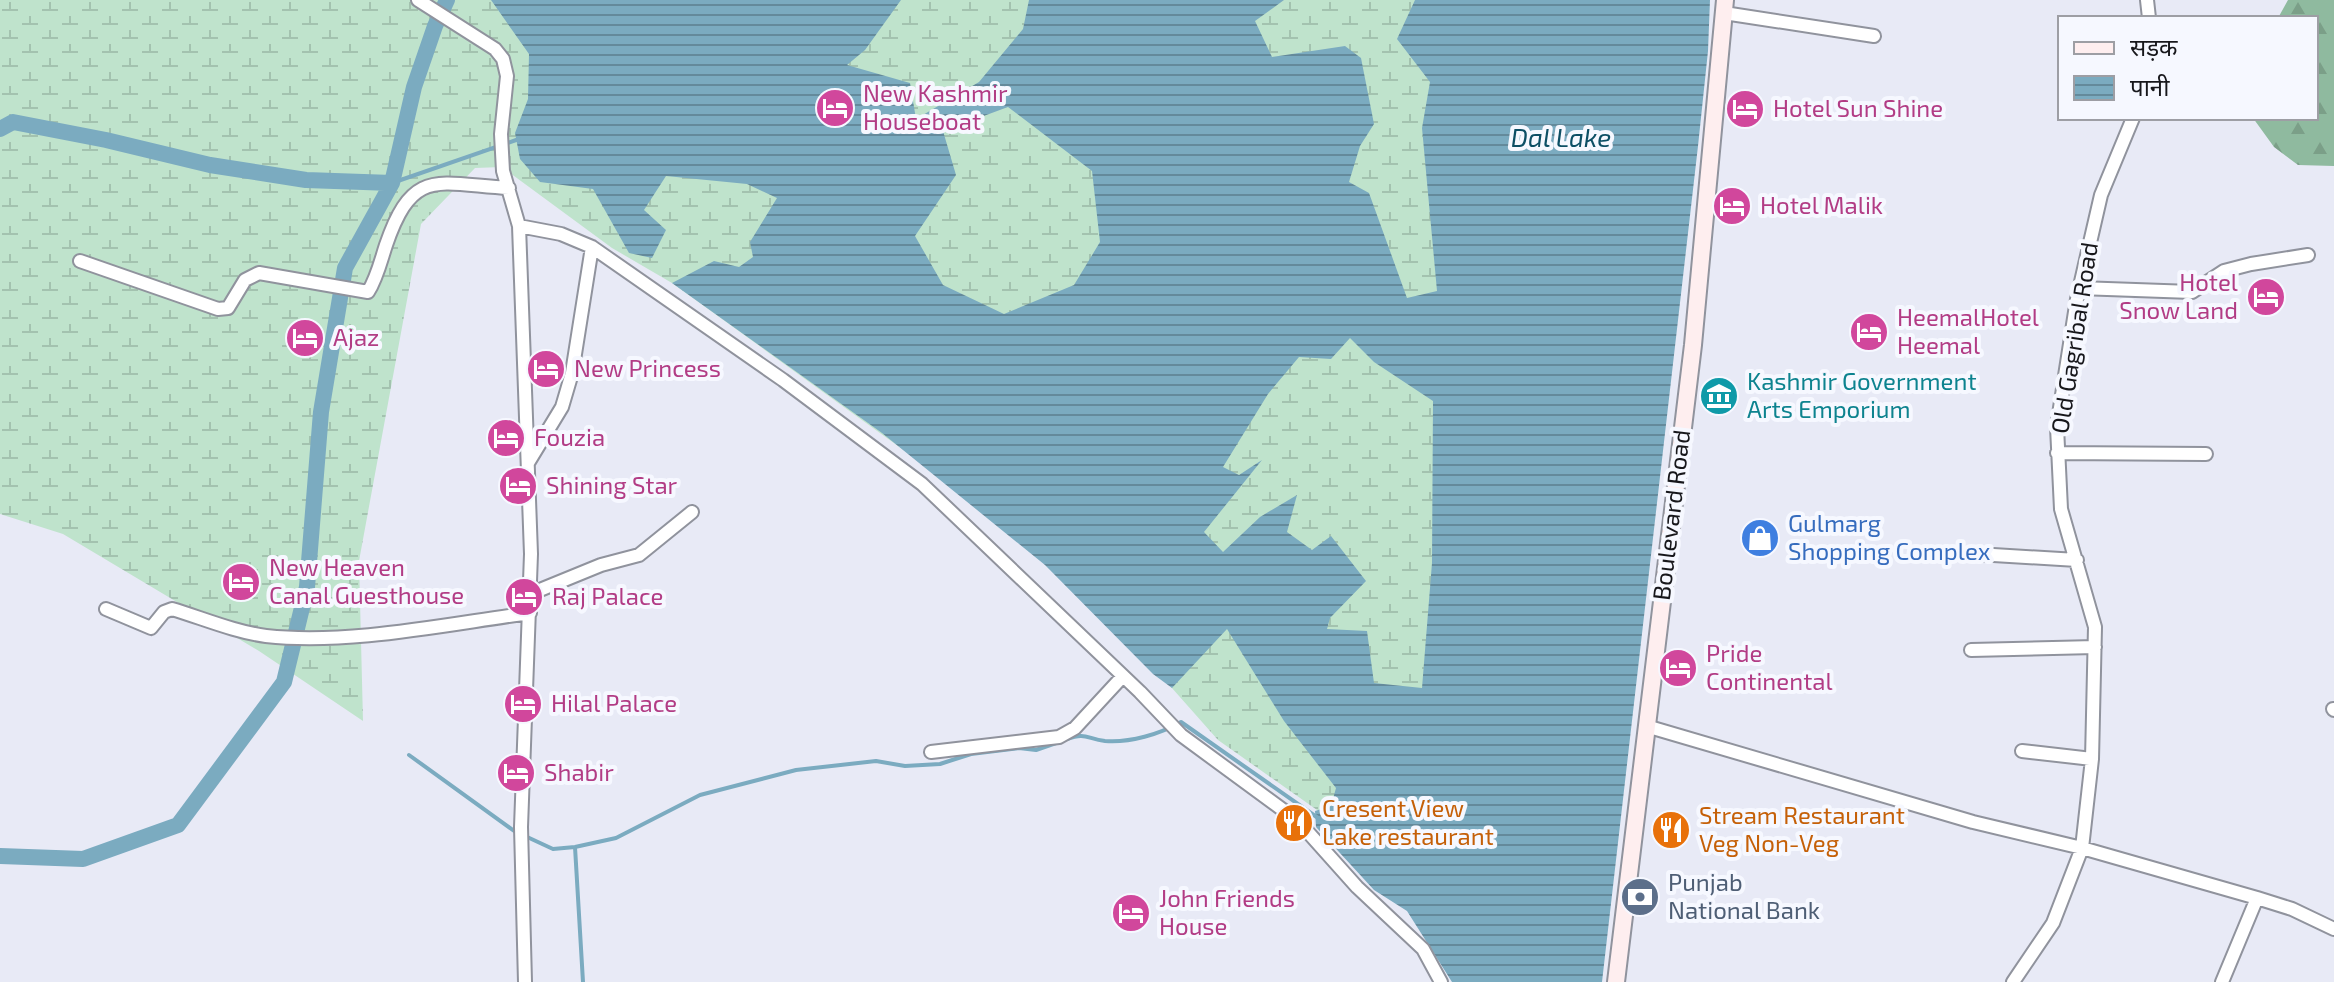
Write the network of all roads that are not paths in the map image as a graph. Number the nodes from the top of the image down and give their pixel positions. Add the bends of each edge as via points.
1 (422, 3) edge
2 (1724, 7) edge
3 (1874, 36) dead end
4 (2132, 120) edge
5 (509, 188) junction
6 (519, 226) junction
7 (592, 247) junction
8 (2308, 255) dead end
9 (80, 261) dead end
10 (2079, 288) junction
11 (2057, 453) junction
12 (2206, 454) dead end
13 (528, 463) junction
14 (692, 512) dead end
15 (1977, 554) dead end
16 (2077, 560) junction
17 (530, 594) junction
18 (106, 609) dead end
19 (530, 613) junction
20 (2095, 647) junction
21 (1971, 650) dead end
22 (1123, 676) junction
23 (1646, 726) junction
24 (2022, 751) dead end
25 (931, 752) dead end
26 (2092, 759) junction
27 (2082, 848) junction
28 (2257, 898) junction
29 (2334, 929) edge
30 (525, 982) edge
31 (1441, 982) edge
32 (1616, 982) edge
33 (2013, 982) edge
34 (2222, 982) edge

1 - 5 street via 503,59 507,76 501,134
2 - 3 street
2 - 23 main road, Boulevard Road via 1693,345
4 - 10 street, Old Gagribal Road via 2101,195
5 - 6 street
5 - 9 street via 440,184 416,190 395,219 368,292 254,273 228,308 218,309
6 - 7 street
6 - 13 street
7 - 13 street via 562,407
7 - 22 street via 922,484
8 - 10 street via 2224,271 2192,292
10 - 11 street, Old Gagribal Road
11 - 12 street
11 - 16 street, Old Gagribal Road via 2061,509
13 - 17 street
14 - 17 street via 639,555
15 - 16 street
16 - 20 street, Old Gagribal Road via 2095,627
17 - 19 street
18 - 19 street via 151,628 172,609 284,637 369,634
19 - 30 street via 521,827
20 - 21 street
20 - 26 street, Old Gagribal Road
22 - 25 street via 1075,728 1059,737
22 - 31 street via 1181,735 1298,821 1423,949
23 - 27 street via 1973,822
23 - 32 main road, Boulevard Road
24 - 26 street
26 - 27 street, Old Gagribal Road
27 - 28 street
27 - 33 street, Old Gagribal Road via 2053,923
28 - 29 street
28 - 34 street

